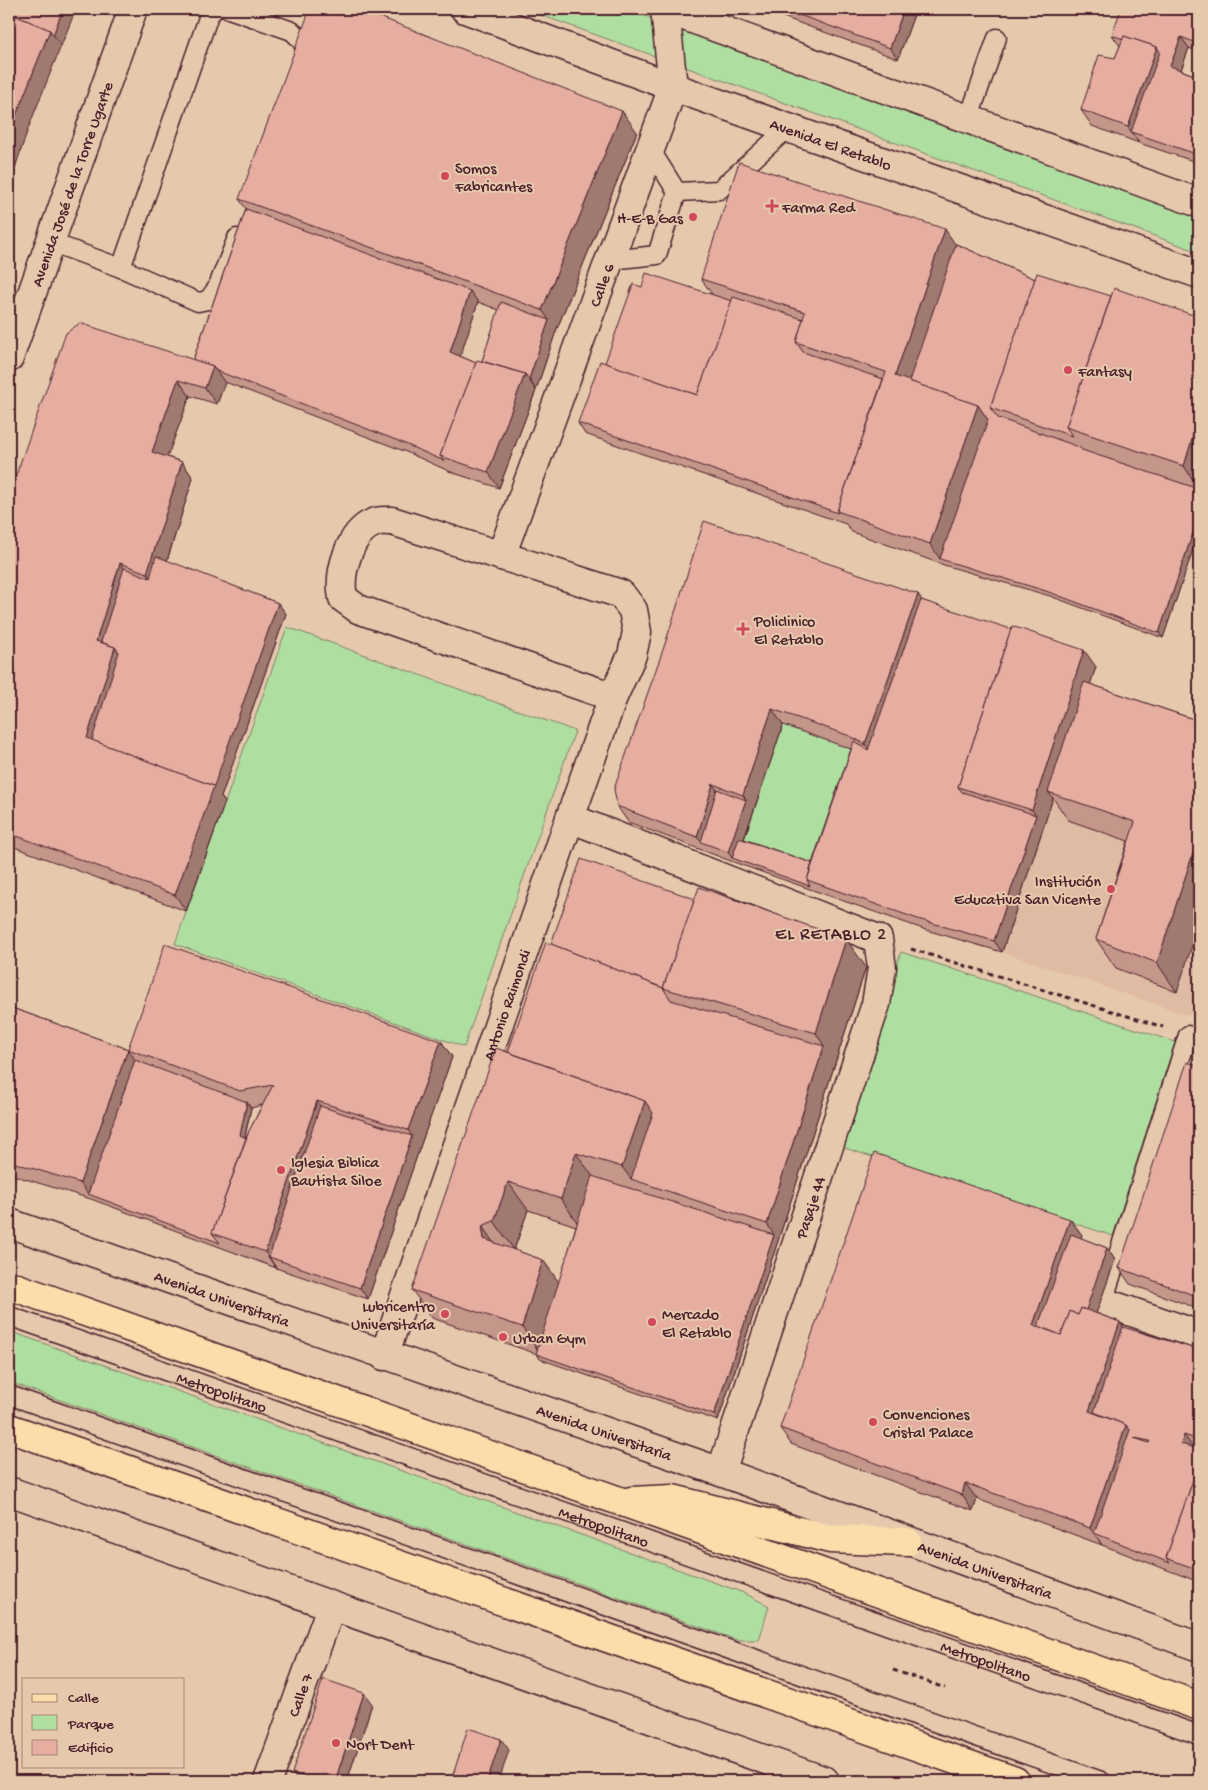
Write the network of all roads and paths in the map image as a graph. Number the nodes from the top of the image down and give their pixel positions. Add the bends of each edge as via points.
1 (133, 9) edge
2 (215, 9) edge
3 (229, 9) edge
4 (465, 9) edge
5 (665, 9) edge
6 (263, 14) edge
7 (997, 38) dead end
8 (300, 70) edge
9 (673, 87) junction
10 (968, 120) junction
11 (788, 128) junction
12 (650, 149) junction
13 (677, 192) junction
14 (1199, 203) edge
15 (242, 224) edge
16 (50, 242) junction
17 (610, 260) junction
18 (121, 268) junction
19 (1199, 274) edge
20 (9, 358) edge
21 (501, 556) junction
22 (613, 697) junction
23 (570, 818) junction
24 (878, 939) junction
25 (1188, 1035) joint
26 (9, 1223) edge
27 (9, 1285) edge
28 (1103, 1302) joint
29 (9, 1316) edge
30 (1199, 1335) edge
31 (384, 1356) junction
32 (9, 1395) edge
33 (9, 1428) edge
34 (721, 1472) junction
35 (9, 1491) edge
36 (616, 1501) junction
37 (908, 1542) junction
38 (331, 1607) junction
39 (1199, 1647) edge
40 (893, 1670) dead end
41 (945, 1688) dead end
42 (1199, 1706) edge
43 (1199, 1736) edge
44 (905, 1742) junction
45 (268, 1781) edge
46 (825, 1781) edge
47 (962, 1781) edge
48 (1015, 1781) edge
49 (1101, 1781) edge

1 - 16 street, Avenida José de la Torre Ugarte
2 - 18 lane via 209,14
3 - 6 lane
4 - 9 street, Avenida El Retablo
5 - 9 street, Calle 6
5 - 10 street
6 - 8 lane via 292,30 301,40 307,52
7 - 10 lane
9 - 11 street, Avenida El Retablo
9 - 12 street, Calle 6
10 - 14 street
11 - 13 lane via 719,190
11 - 19 street, Avenida El Retablo
12 - 13 lane
12 - 17 street, Calle 6
13 - 17 lane via 656,254
15 - 18 lane via 218,288 208,300 198,302
16 - 18 lane
16 - 20 street, Avenida José de la Torre Ugarte
17 - 21 street, Calle 6
21 - 22 street, Antonio Raimondi via 621,594 634,610 637,632 632,655
21 - 22 street, Antonio Raimondi via 392,520 374,522 357,533 340,586 343,598 358,609
22 - 23 street, Antonio Raimondi
23 - 24 street
23 - 31 street, Antonio Raimondi
24 - 25 path
24 - 34 street, Pasaje 44 via 882,968 876,1004
25 - 28 lane
26 - 31 street, Avenida Universitaria
27 - 36 main road
28 - 30 street
29 - 43 lane, Metropolitano
31 - 34 street, Avenida Universitaria
32 - 49 lane
33 - 44 main road
34 - 37 street, Avenida Universitaria
35 - 38 street
36 - 37 main road via 673,1499 830,1539
36 - 42 main road
37 - 39 street, Avenida Universitaria
38 - 45 street, Calle 7
38 - 46 street
40 - 41 path
44 - 47 main road
44 - 48 main road

